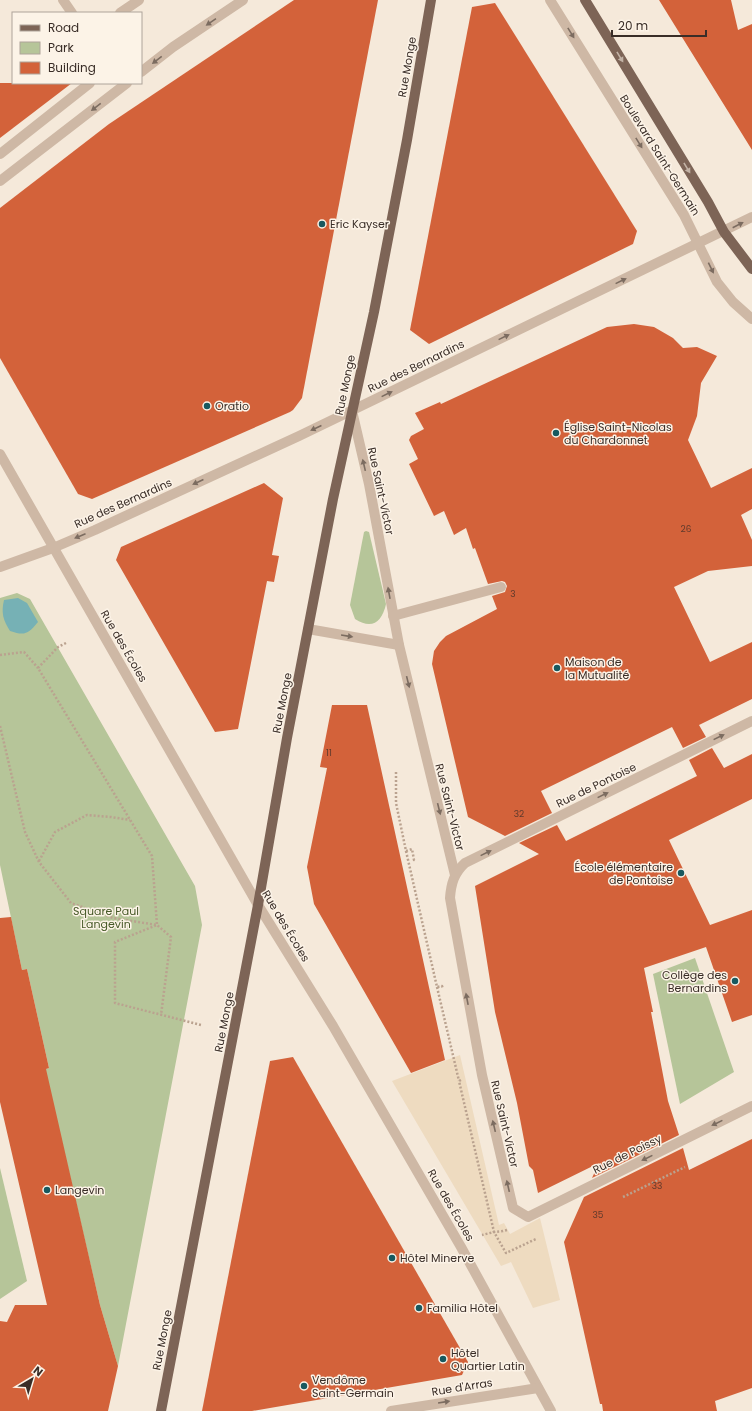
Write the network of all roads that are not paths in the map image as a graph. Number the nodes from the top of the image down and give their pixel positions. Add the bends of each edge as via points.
1 (63, 0) edge
2 (139, 0) edge
3 (243, 0) edge
4 (431, 0) edge
5 (550, 0) edge
6 (585, 0) edge
7 (71, 12) edge
8 (121, 12) edge
9 (142, 71) edge
10 (89, 84) edge
11 (126, 84) edge
12 (0, 154) edge
13 (0, 181) edge
14 (752, 217) edge
15 (724, 232) junction
16 (699, 244) junction
17 (752, 270) edge
18 (752, 319) edge
19 (352, 411) junction
20 (0, 454) edge
21 (53, 548) junction
22 (0, 567) edge
23 (501, 587) dead end
24 (393, 616) junction
25 (308, 630) junction
26 (399, 645) junction
27 (752, 721) edge
28 (455, 875) junction
29 (258, 905) junction
30 (752, 1106) edge
31 (513, 1208) joint
32 (538, 1388) junction
33 (161, 1411) edge
34 (391, 1411) edge
35 (551, 1411) edge

1 - 7 street
2 - 8 street
3 -> 9 street
4 - 19 main road, Rue Monge via 374,312
5 -> 16 street, Boulevard Saint-Germain via 684,215
6 -> 15 main road, Boulevard Saint-Germain
10 - 12 street
11 -> 13 street
15 -> 14 street, Rue des Bernardins
15 - 16 street, Rue des Bernardins
15 - 17 main road, Boulevard Saint-Germain
16 -> 18 street, Boulevard Saint-Germain via 718,282 733,302
19 -> 16 street, Rue des Bernardins
19 -> 21 street, Rue des Bernardins
24 -> 19 street, Rue Saint-Victor via 369,484
19 - 25 main road, Rue Monge
20 - 21 street, Rue des Écoles
21 - 22 street, Rue des Bernardins
21 - 29 street, Rue des Écoles
23 - 24 street
24 - 26 street, Rue Saint-Victor
25 -> 26 street
25 - 29 main road, Rue Monge
26 -> 28 street, Rue Saint-Victor
28 -> 27 street, Rue de Pontoise via 465,863
31 -> 28 street, Rue Saint-Victor via 482,1076 465,988 450,898
29 - 32 street, Rue des Écoles via 333,1026 461,1247
29 - 33 main road, Rue Monge
30 -> 31 street, Rue de Poissy via 528,1217
34 -> 32 street, Rue d'Arras
32 - 35 street, Rue des Écoles

